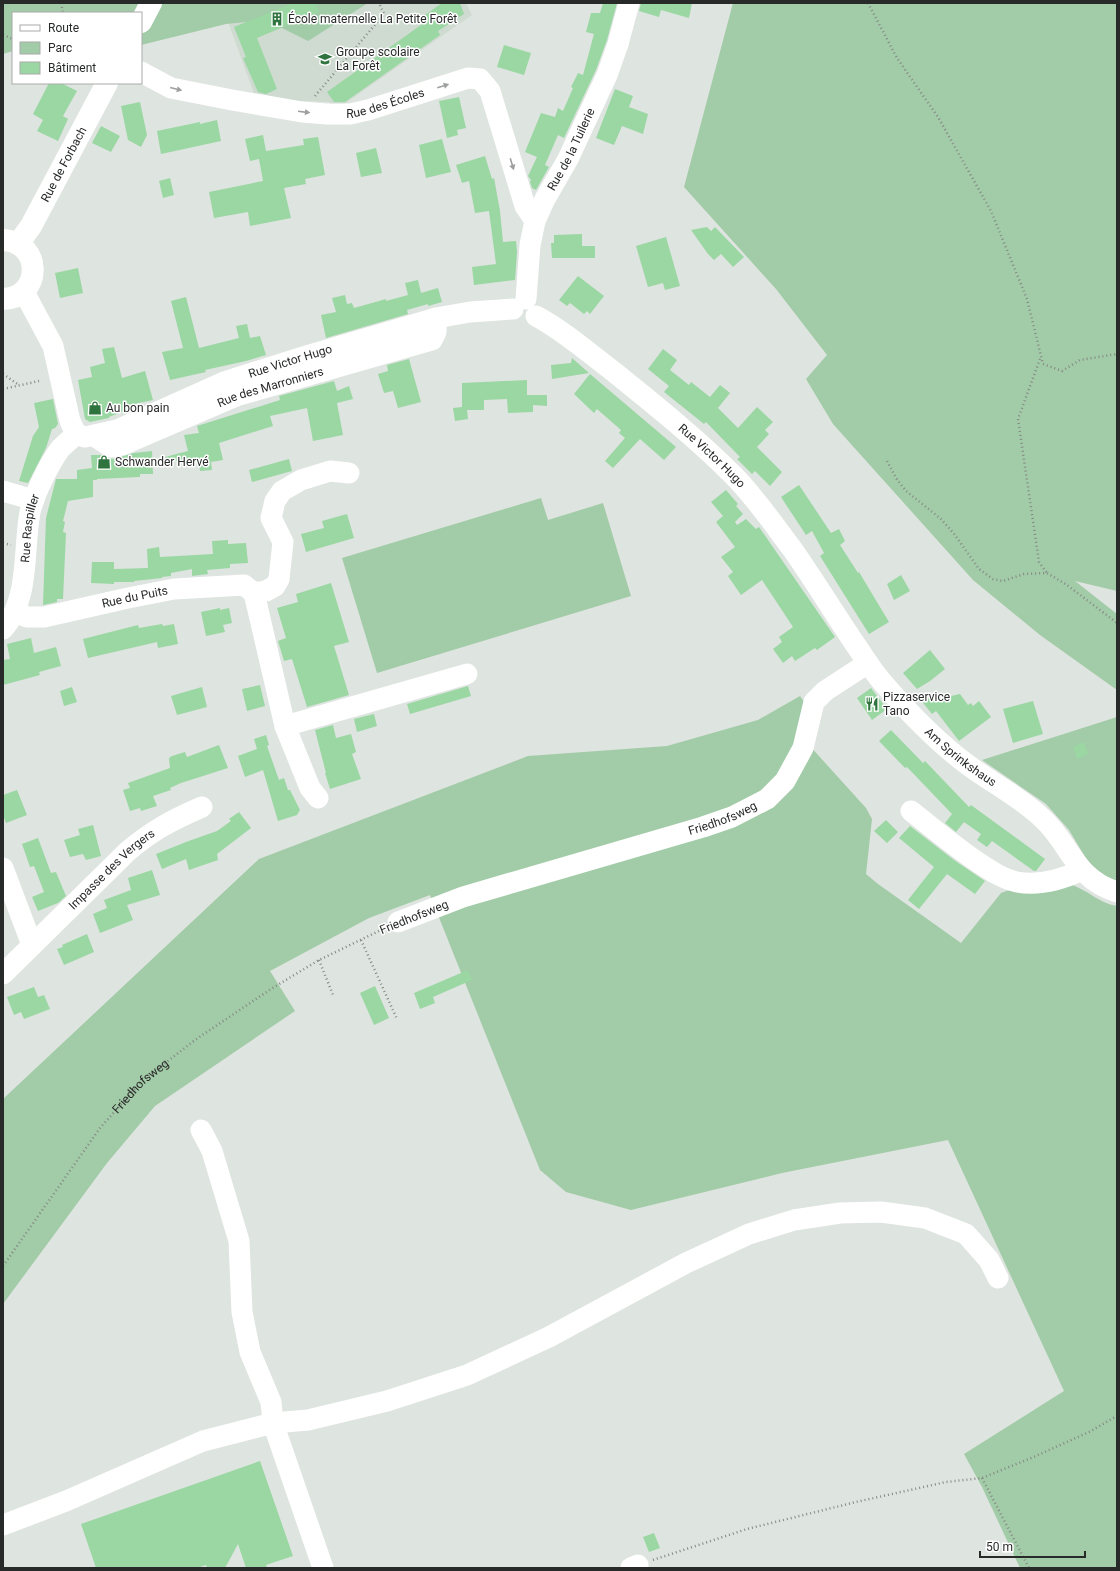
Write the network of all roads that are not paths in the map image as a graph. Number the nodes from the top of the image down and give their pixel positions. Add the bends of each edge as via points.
1 (151, 3) edge
2 (629, 3) edge
3 (142, 20) edge
4 (142, 73) edge
5 (106, 84) edge
6 (535, 221) junction
7 (10, 242) edge
8 (24, 292) junction
9 (3, 299) edge
10 (525, 308) junction
11 (85, 435) junction
12 (349, 473) dead end
13 (3, 491) edge
14 (3, 504) edge
15 (32, 505) junction
16 (254, 593) junction
17 (15, 612) junction
18 (3, 629) edge
19 (848, 633) joint
20 (868, 663) junction
21 (467, 674) dead end
22 (285, 726) junction
23 (318, 798) dead end
24 (202, 807) dead end
25 (911, 811) dead end
26 (3, 868) edge
27 (1082, 870) junction
28 (1117, 892) edge
29 (398, 922) road end
30 (32, 945) junction
31 (3, 974) edge
32 (201, 1130) dead end
33 (998, 1278) dead end
34 (273, 1422) junction
35 (3, 1525) edge
36 (323, 1568) edge

1 - 3 main road
2 - 6 street, Rue de la Tuilerie via 607,75 568,159
4 -> 6 street, Rue des Écoles via 171,88 302,112 327,114 350,114 368,110 468,78 480,79 490,92 525,206
5 - 7 main road, Rue de Forbach via 31,226
6 - 10 street, Rue de la Tuilerie via 530,246
7 - 8 main road via 22,247 30,256 33,266 32,277
8 - 9 main road
8 - 11 street via 40,321 36,336 48,374 60,374 70,421
10 - 11 street, Rue des Marronniers via 470,312 436,318 436,332 432,340 236,396 122,446 110,447
10 - 19 street, Rue Victor Hugo via 645,397 734,476 794,552
11 - 15 street, Rue Raspiller via 60,449
12 - 16 street via 330,470 301,480 282,491 275,501 271,518 283,542 279,579 275,586
13 - 15 street
14 - 15 street
15 - 17 street, Rue Raspiller via 22,587
16 - 17 street, Rue du Puits via 244,585 174,590 44,617 27,617
16 - 22 street
17 - 18 street, Rue Raspiller
19 - 20 street, Am Sprinkshaus
20 - 27 street, Am Sprinkshaus via 883,683 967,765 1025,803 1043,818
20 - 29 street, Friedhofsweg via 825,691 814,702 804,748 785,782 767,799 751,808 703,827 463,897
21 - 22 street
22 - 23 street via 310,788
24 - 30 street, Impasse des Vergers via 173,820 128,851
25 - 27 street via 961,851 1002,877 1017,882 1037,883 1054,881
26 - 30 street
27 - 28 street, Am Sprinkshaus via 1099,885
30 - 31 street, Impasse des Vergers
32 - 34 street via 212,1151 239,1241 242,1312 250,1352 271,1402
33 - 34 street via 989,1260 966,1234 925,1218 880,1212 840,1213 794,1220 749,1234 686,1263 549,1337 467,1375 387,1401 308,1420
34 - 35 street via 204,1441 66,1501
34 - 36 street

